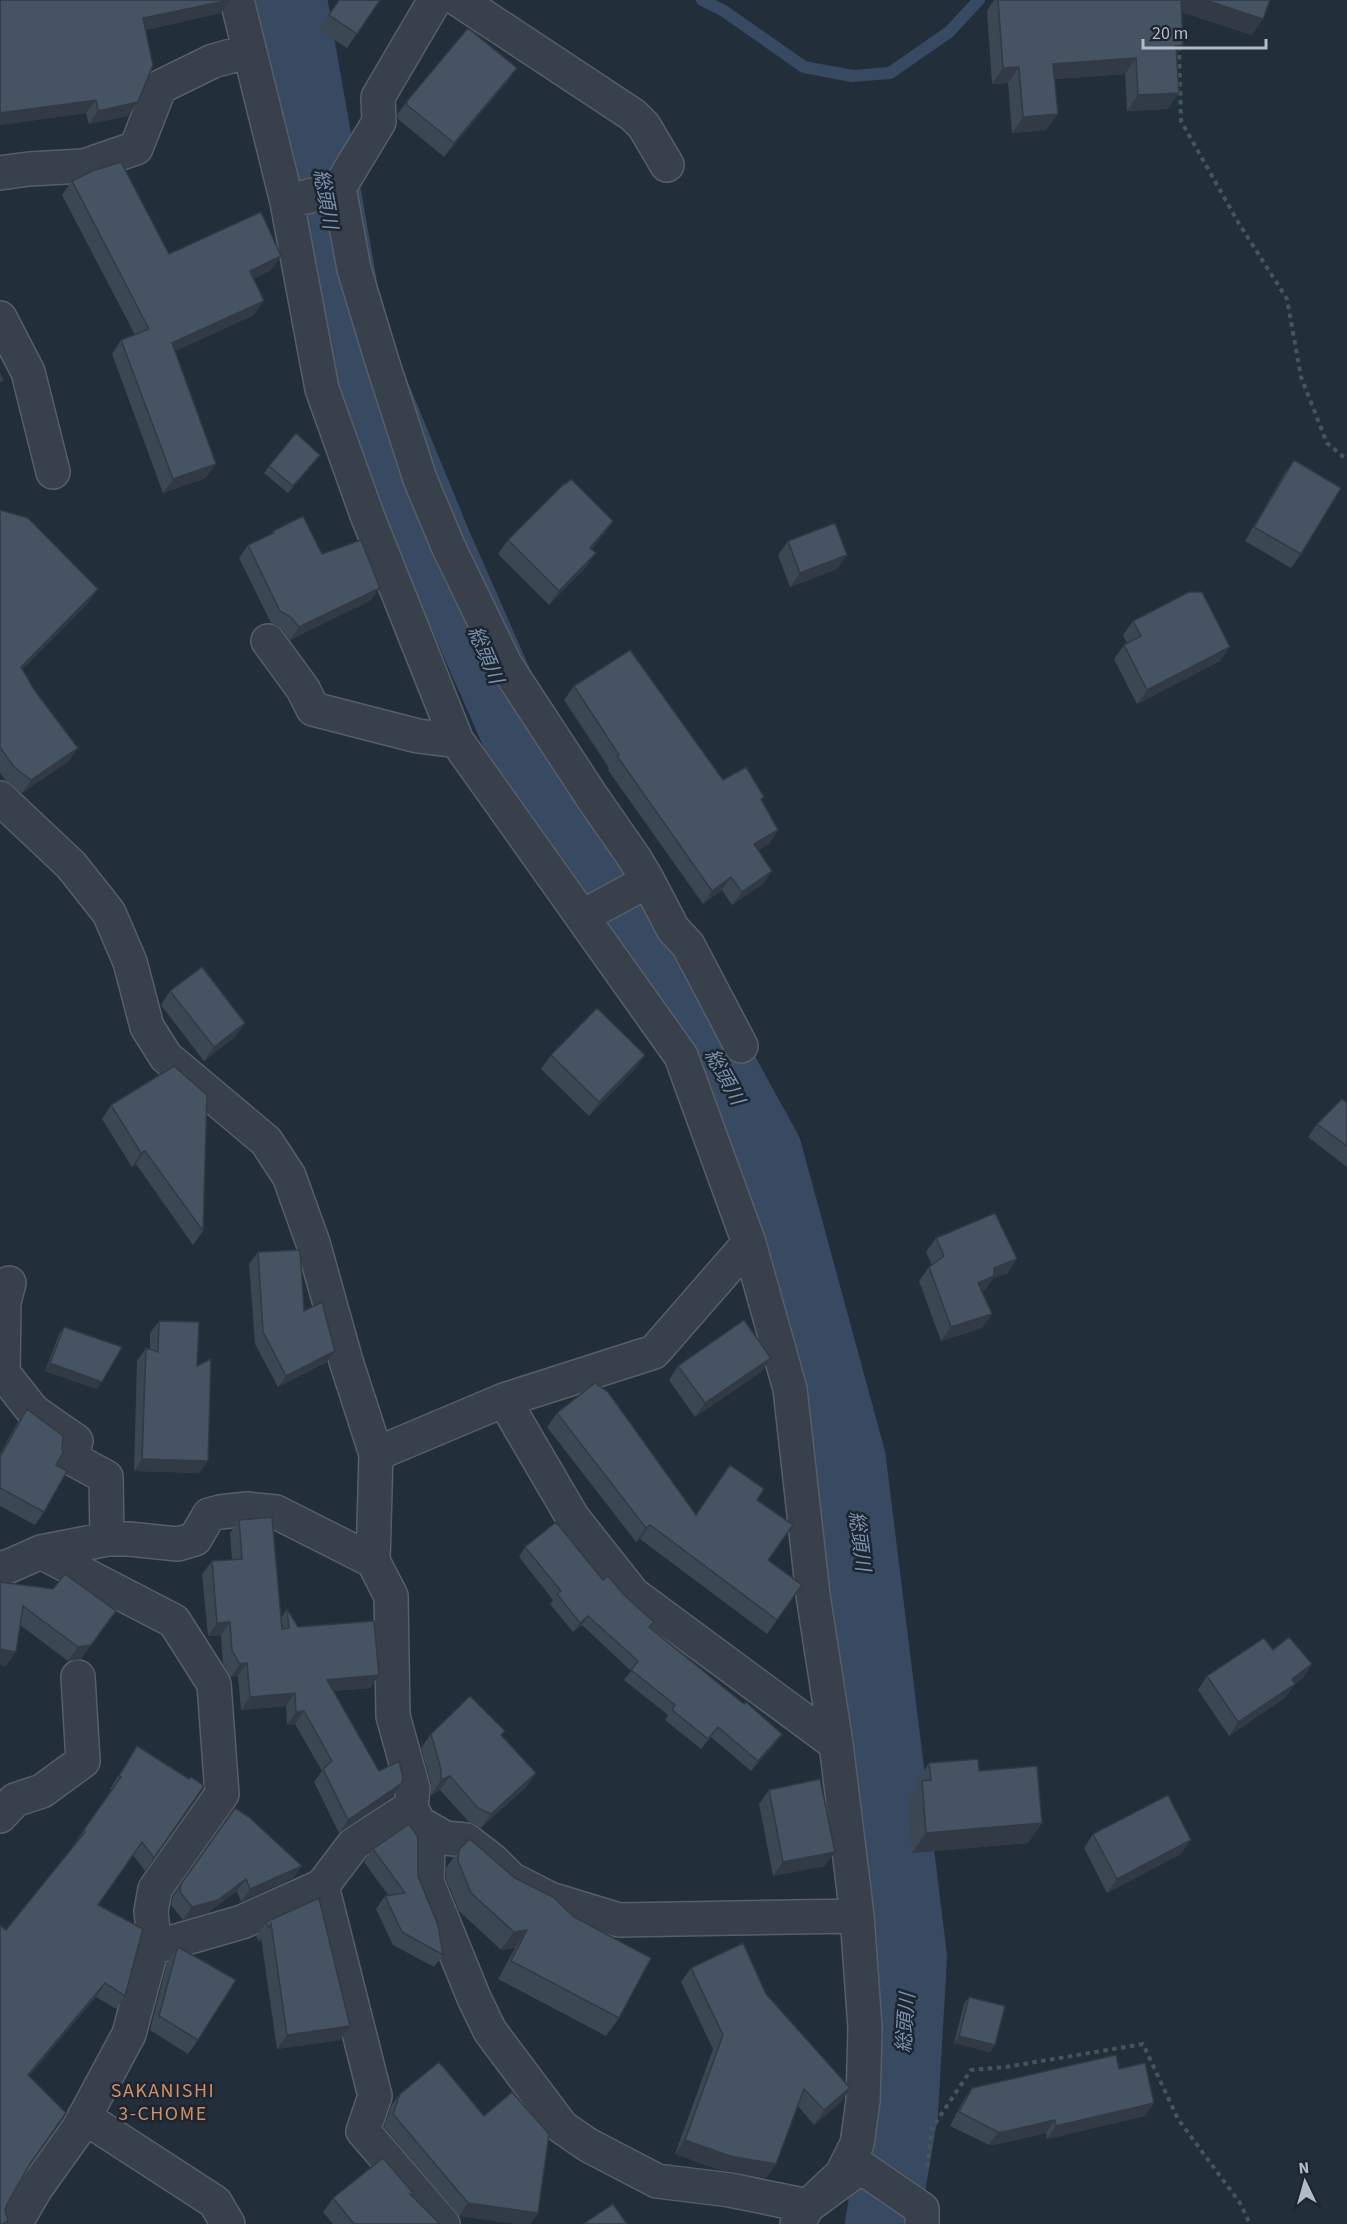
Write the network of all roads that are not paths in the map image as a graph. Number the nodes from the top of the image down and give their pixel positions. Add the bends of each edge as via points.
1 (237, 0) edge
2 (435, 0) edge
3 (459, 0) edge
4 (249, 51) junction
5 (667, 165) dead end
6 (0, 173) edge
7 (339, 188) junction
8 (287, 202) junction
9 (0, 318) edge
10 (52, 472) dead end
11 (268, 641) dead end
12 (457, 741) junction
13 (0, 798) edge
14 (648, 881) junction
15 (583, 916) junction
16 (741, 1046) dead end
17 (749, 1243) junction
18 (9, 1283) dead end
19 (504, 1400) junction
20 (376, 1454) junction
21 (107, 1539) junction
22 (41, 1552) junction
23 (373, 1561) junction
24 (0, 1568) edge
25 (78, 1677) dead end
26 (836, 1744) junction
27 (414, 1815) junction
28 (0, 1816) edge
29 (322, 1886) junction
30 (857, 1916) junction
31 (152, 1948) junction
32 (84, 2117) junction
33 (802, 2215) edge
34 (922, 2217) edge
35 (15, 2224) edge
36 (228, 2224) edge
37 (443, 2224) edge

1 - 4 street
2 - 7 street via 378,97 379,122
3 - 5 street via 633,115
4 - 6 street via 213,61 160,87 136,148 84,166
4 - 8 street
7 - 8 street
7 - 14 street via 354,269 420,479 448,546 505,664
8 - 12 street via 322,389 366,515
9 - 10 street via 28,372
11 - 12 street via 313,709 418,736
12 - 15 street
13 - 20 street via 71,865 109,913 130,962 147,1027 166,1058 266,1141 289,1176
14 - 15 street
14 - 16 street via 673,929 688,945
15 - 17 street via 681,1056
17 - 19 street via 654,1352
17 - 26 street via 790,1389 813,1595
18 - 21 street via 4,1302 3,1373 33,1412 76,1441 71,1458 106,1477
19 - 20 street
19 - 26 street via 573,1518 633,1594
20 - 23 street
21 - 22 street
21 - 23 street via 178,1544 195,1539 209,1515 247,1509 276,1512
22 - 24 street
22 - 31 street via 174,1621 214,1684 222,1794 156,1889 151,1911
23 - 27 street via 391,1596 393,1716 413,1788
25 - 28 street via 83,1761 42,1791 15,1800
26 - 30 street
27 - 29 street via 354,1844
27 - 30 street via 445,1838 466,1840 511,1879 550,1899 619,1920
27 - 33 street via 428,1843 427,1882 474,1998 490,2031 562,2127 657,2181 730,2190
29 - 31 street via 242,1922
29 - 37 street via 375,2096 363,2131
30 - 33 street via 865,2028 863,2101 857,2144 842,2174
31 - 32 street via 129,2034
32 - 35 street
32 - 36 street via 215,2202
33 - 34 street via 861,2167

